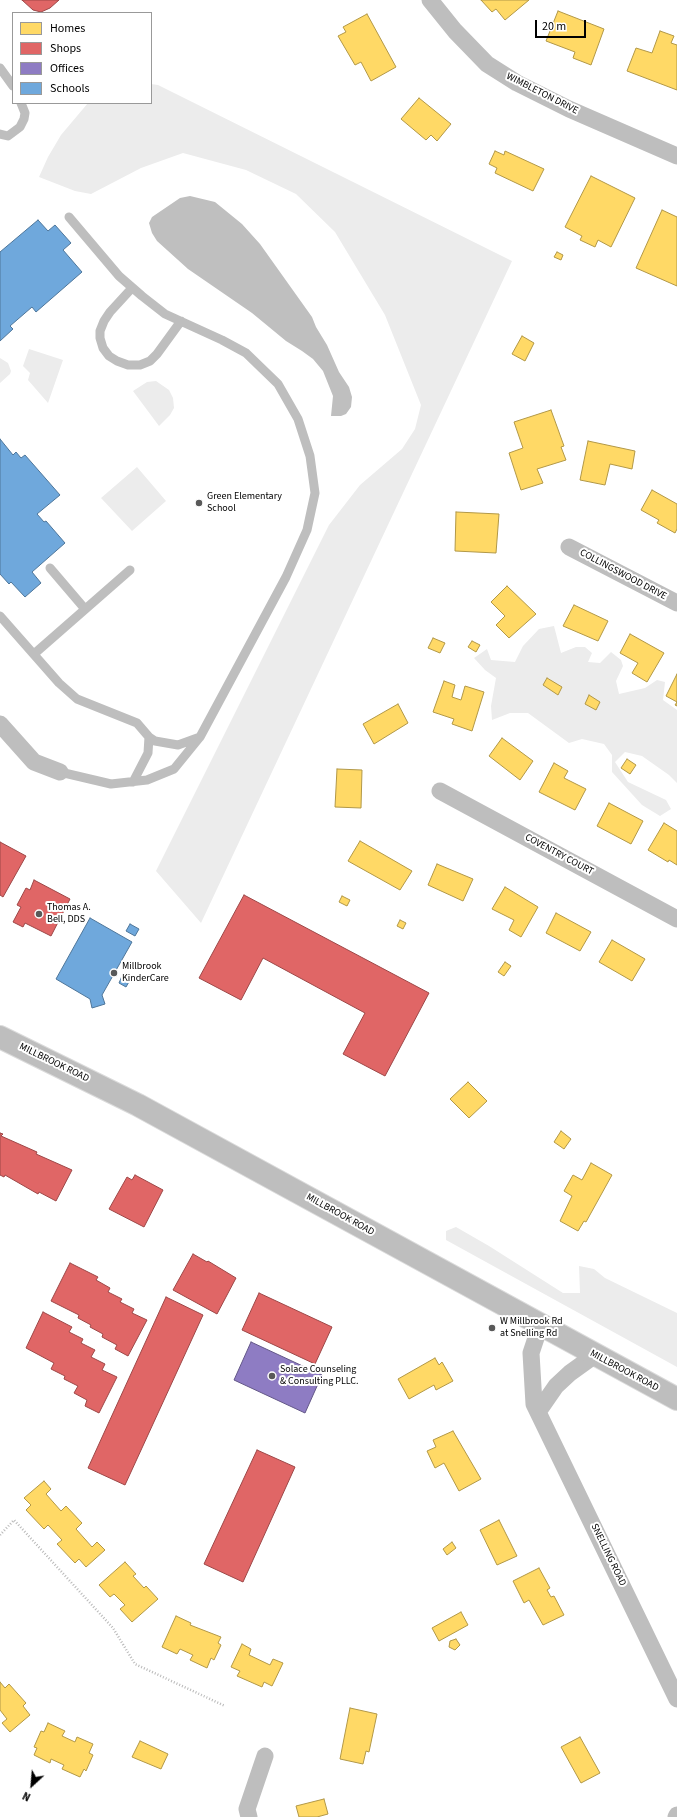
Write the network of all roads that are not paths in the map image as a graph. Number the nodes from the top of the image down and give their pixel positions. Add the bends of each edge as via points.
1 (430, 0) edge
2 (0, 68) edge
3 (12, 85) edge
4 (21, 104) edge
5 (0, 134) edge
6 (677, 156) edge
7 (69, 218) dead end
8 (132, 288) junction
9 (181, 321) junction
10 (569, 547) dead end
11 (50, 568) dead end
12 (130, 570) dead end
13 (677, 603) edge
14 (85, 609) junction
15 (0, 616) edge
16 (34, 654) junction
17 (0, 724) edge
18 (149, 737) junction
19 (200, 737) junction
20 (60, 772) joint
21 (133, 782) junction
22 (440, 791) dead end
23 (677, 919) edge
24 (0, 1037) edge
25 (540, 1326) junction
26 (595, 1355) junction
27 (677, 1399) edge
28 (538, 1412) junction
29 (677, 1699) edge
30 (265, 1756) dead end
31 (249, 1817) edge

1 - 6 street, WIMBLETON DRIVE via 487,64 517,83 569,109
2 - 3 lane
4 - 5 lane via 24,120 20,127 8,136
7 - 8 lane
8 - 9 lane via 165,314
8 - 9 lane via 110,312 100,331 103,348 109,356 128,365 140,365 150,361
9 - 19 lane via 246,353 278,384 298,419 310,456 315,492 307,530 286,576
10 - 13 street, COLLINGSWOOD DRIVE
11 - 14 lane
12 - 14 lane
14 - 16 lane
15 - 16 lane
16 - 18 lane via 77,699 137,723
17 - 20 street via 34,762
18 - 19 lane via 155,741 178,745
18 - 21 lane via 148,754
19 - 21 lane via 174,769 147,780
20 - 21 lane via 112,784
22 - 23 street, COVENTRY COURT
24 - 25 main road, MILLBROOK ROAD via 138,1105 341,1214
25 - 26 main road, MILLBROOK ROAD
25 - 28 street, SNELLING ROAD via 531,1353 534,1404
26 - 27 main road, MILLBROOK ROAD
26 - 28 street via 556,1386
28 - 29 street, SNELLING ROAD
30 - 31 street via 247,1809

